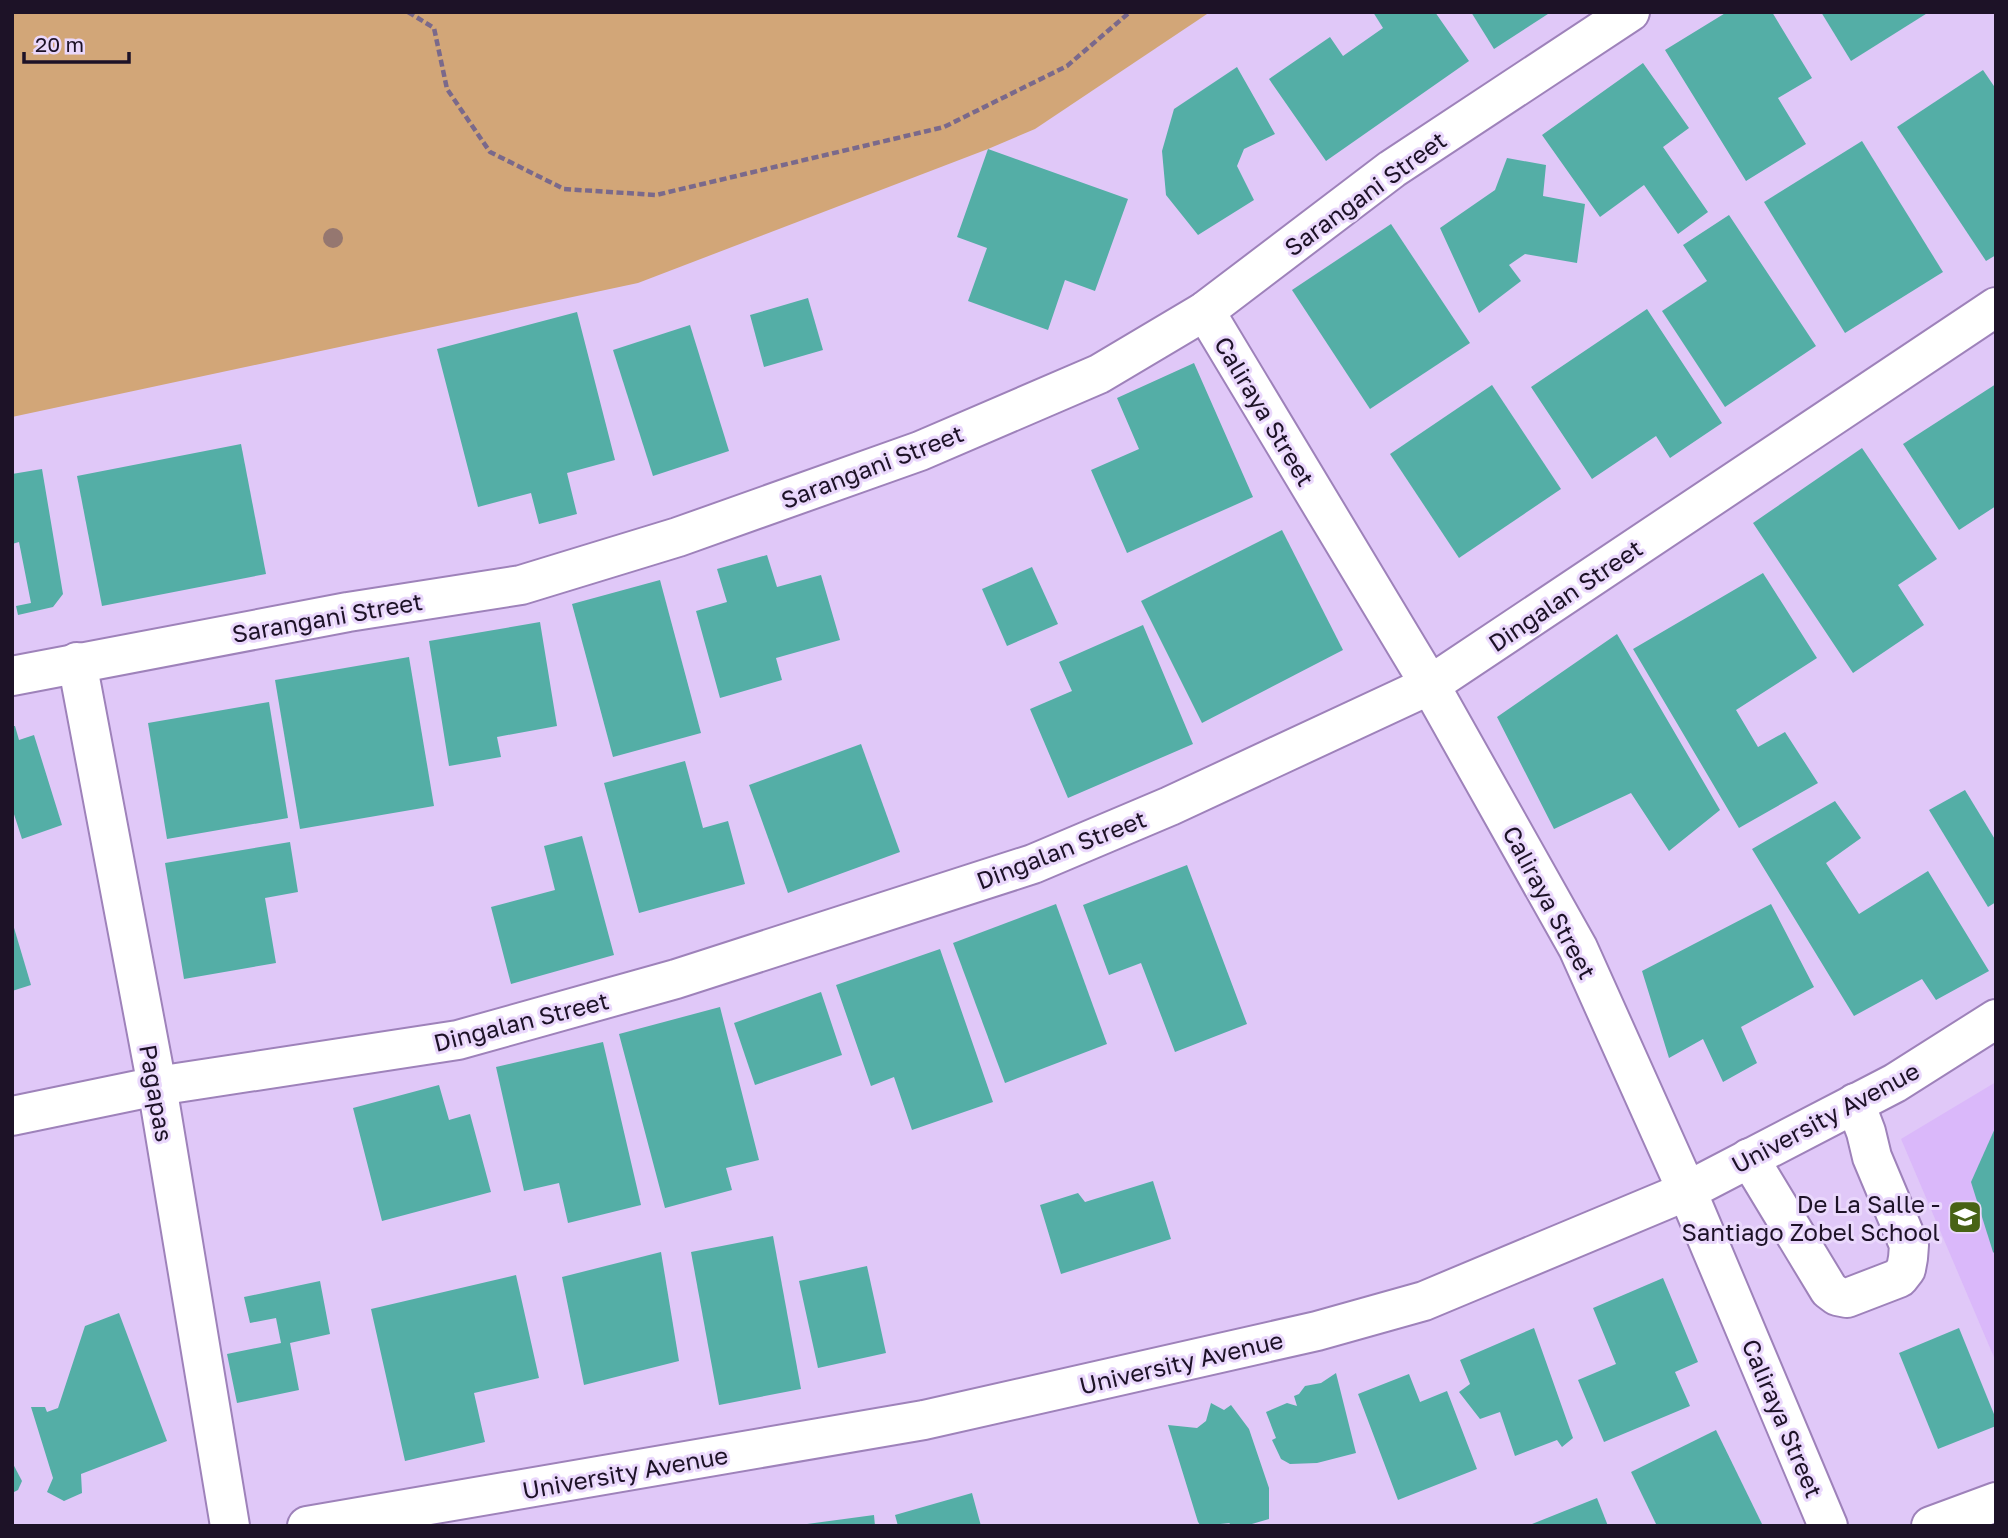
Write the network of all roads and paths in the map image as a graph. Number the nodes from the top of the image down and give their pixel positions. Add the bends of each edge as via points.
1 (408, 12) edge
2 (1129, 12) edge
3 (1630, 12) edge
4 (1996, 307) edge
5 (1205, 311) junction
6 (77, 662) junction
7 (12, 676) edge
8 (1430, 685) junction
9 (1996, 1019) edge
10 (157, 1086) junction
11 (1855, 1103) junction
12 (12, 1116) edge
13 (1749, 1158) junction
14 (1687, 1191) junction
15 (1996, 1502) edge
16 (230, 1526) edge
17 (307, 1526) edge
18 (1828, 1526) edge
19 (1931, 1526) edge

1 - 2 path via 434,28 447,89 490,152 564,189 656,195 944,127 1067,66
3 - 5 street, Sarangani Street via 1392,169
4 - 8 street, Dingalan Street
5 - 6 street, Sarangani Street via 1099,374 920,451 678,537 521,585
5 - 8 street, Caliraya Street
6 - 7 street, Sarangani Street
6 - 10 street, Pagapas
8 - 10 street, Dingalan Street via 1033,864 676,979 458,1041
8 - 14 street, Caliraya Street via 1578,948
9 - 11 street, University Avenue
10 - 12 street, Dingalan Street
10 - 16 street, Pagapas
11 - 13 street, University Avenue
11 - 13 street via 1909,1245 1906,1269 1899,1278 1847,1298 1829,1290
13 - 14 street, University Avenue
14 - 17 street, University Avenue via 1424,1301 1317,1331 924,1420
14 - 18 street, Caliraya Street
15 - 19 street

